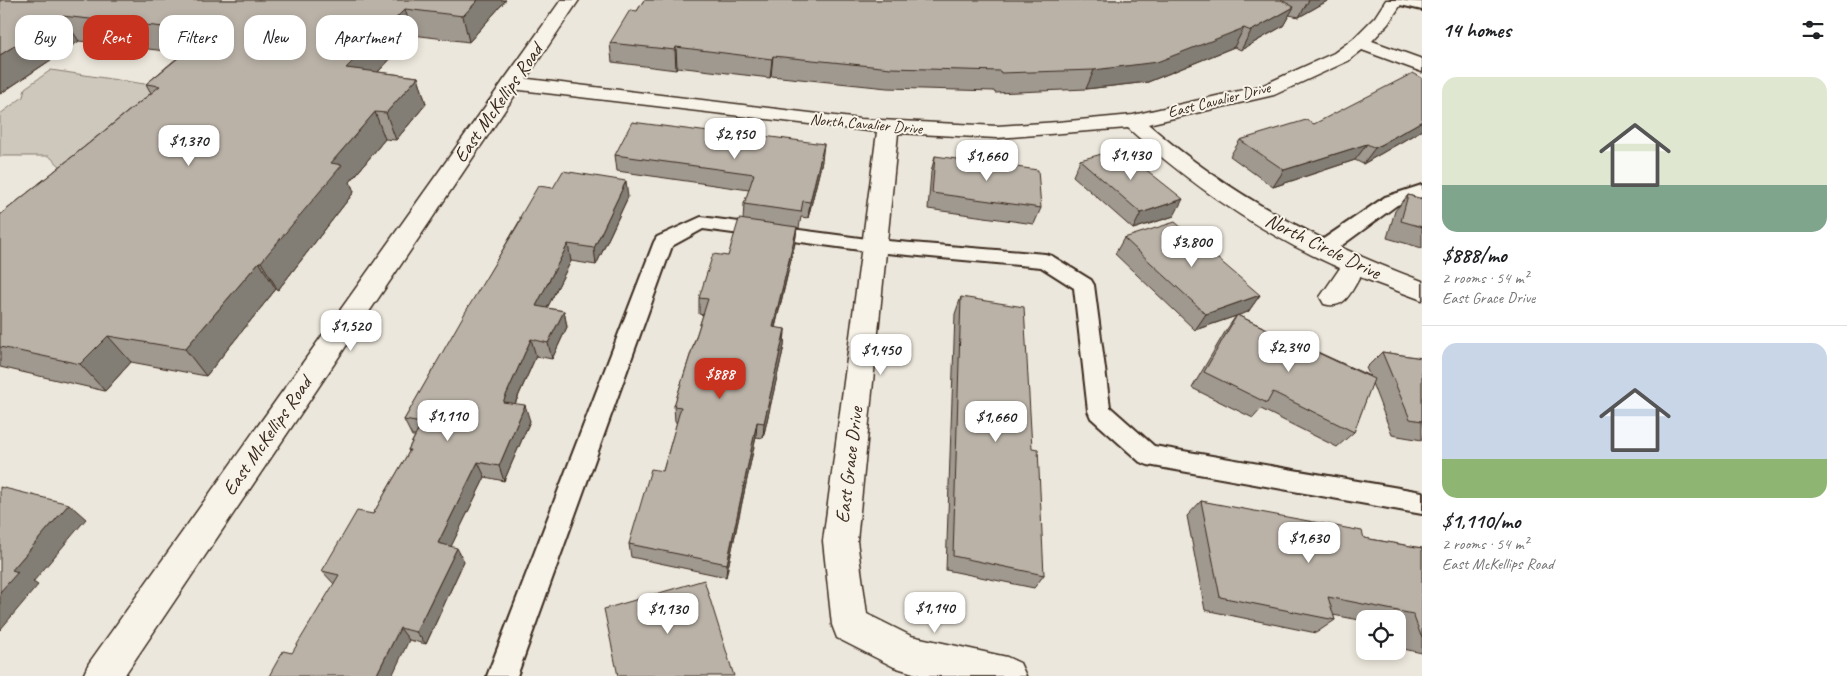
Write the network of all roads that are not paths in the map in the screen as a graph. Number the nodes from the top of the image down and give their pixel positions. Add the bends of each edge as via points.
1 (570, 0) edge
2 (1396, 0) edge
3 (1422, 6) edge
4 (1360, 43) junction
5 (1422, 66) edge
6 (512, 83) junction
7 (1133, 121) junction
8 (888, 127) junction
9 (1422, 191) edge
10 (875, 246) junction
11 (1323, 249) junction
12 (1355, 265) junction
13 (1422, 291) edge
14 (1333, 296) dead end
15 (1422, 503) edge
16 (102, 676) edge
17 (502, 676) edge
18 (1007, 676) edge

1 - 6 street, East McKellips Road
2 - 3 lane
2 - 4 street, East Cavalier Drive
4 - 5 street
4 - 7 street, East Cavalier Drive via 1341,57 1267,91
6 - 8 street, North Cavalier Drive
6 - 16 street, East McKellips Road
7 - 8 street, North Cavalier Drive via 996,132
7 - 11 street, North Circle Drive via 1151,139 1225,194 1268,221
8 - 10 street, East Grace Drive
9 - 11 lane via 1391,201
10 - 15 lane via 1045,261 1084,285 1099,411 1148,455
10 - 17 lane via 701,223 664,242
10 - 18 street, East Grace Drive via 840,541 850,625 907,654
11 - 12 street, North Circle Drive
12 - 13 street, North Circle Drive
12 - 14 street

